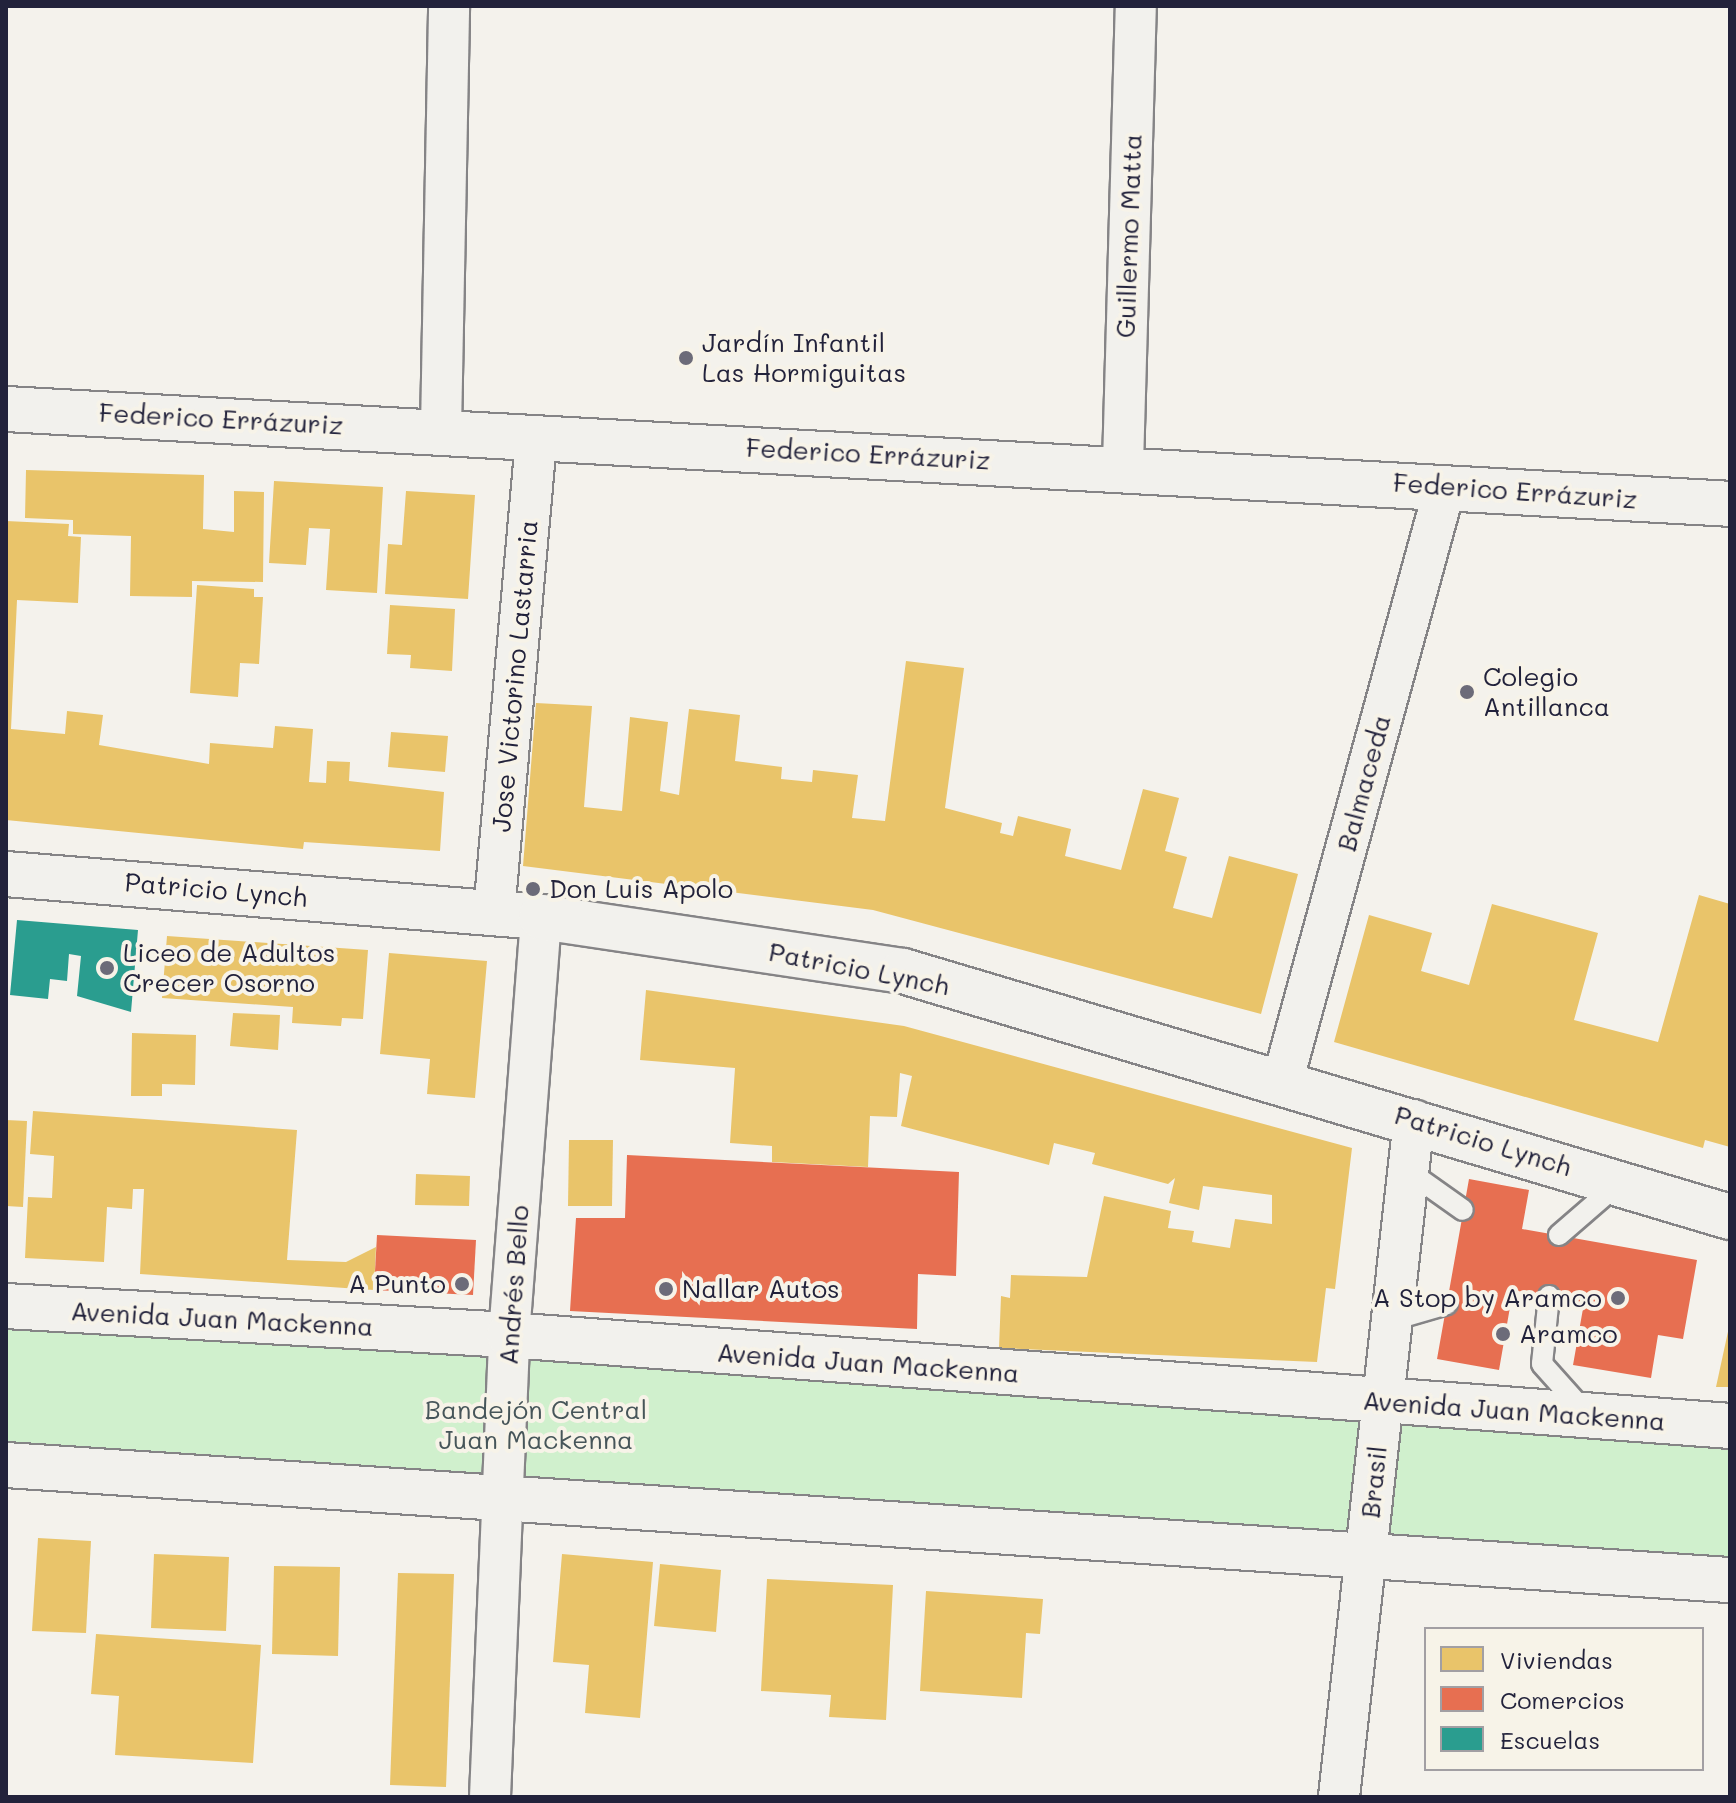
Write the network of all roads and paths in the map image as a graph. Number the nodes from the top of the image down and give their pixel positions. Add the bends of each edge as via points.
1 (449, 6) edge
2 (1136, 6) edge
3 (6, 409) edge
4 (441, 429) junction
5 (536, 440) junction
6 (1123, 465) junction
7 (1445, 487) junction
8 (1730, 504) edge
9 (6, 874) edge
10 (494, 912) junction
11 (541, 917) junction
12 (1283, 1079) junction
13 (1414, 1120) junction
14 (1408, 1171) junction
15 (1619, 1183) junction
16 (1463, 1210) dead end
17 (1730, 1217) edge
18 (1559, 1235) dead end
19 (1549, 1296) dead end
20 (1447, 1304) dead end
21 (6, 1306) edge
22 (1392, 1320) junction
23 (509, 1335) junction
24 (1382, 1402) junction
25 (1589, 1417) junction
26 (1730, 1426) edge
27 (6, 1465) edge
28 (501, 1498) junction
29 (1366, 1556) junction
30 (1730, 1580) edge
31 (490, 1797) edge
32 (1339, 1797) edge

1 - 4 street
2 - 6 street, Guillermo Matta
3 - 4 street, Federico Errázuriz
4 - 5 street, Federico Errázuriz
5 - 6 street, Federico Errázuriz
5 - 10 street, Jose Victorino Lastarria
6 - 7 street, Federico Errázuriz
7 - 8 street, Federico Errázuriz
7 - 12 street, Balmaceda
9 - 10 street, Patricio Lynch
10 - 11 street, Patricio Lynch
11 - 12 street, Patricio Lynch via 903,971
11 - 23 street, Andrés Bello
12 - 13 street, Patricio Lynch
13 - 14 street, Brasil
13 - 15 street, Patricio Lynch
14 - 16 lane
14 - 22 street, Brasil
15 - 17 street, Patricio Lynch
15 - 18 lane
19 - 25 lane via 1542,1364
20 - 22 lane
21 - 23 street, Avenida Juan Mackenna
22 - 24 street, Brasil
23 - 24 street, Avenida Juan Mackenna
23 - 28 street, Andrés Bello
24 - 25 street, Avenida Juan Mackenna
24 - 29 street, Brasil
25 - 26 street, Avenida Juan Mackenna
27 - 28 street
28 - 29 street
28 - 31 street, Andrés Bello
29 - 30 street
29 - 32 street, Brasil

